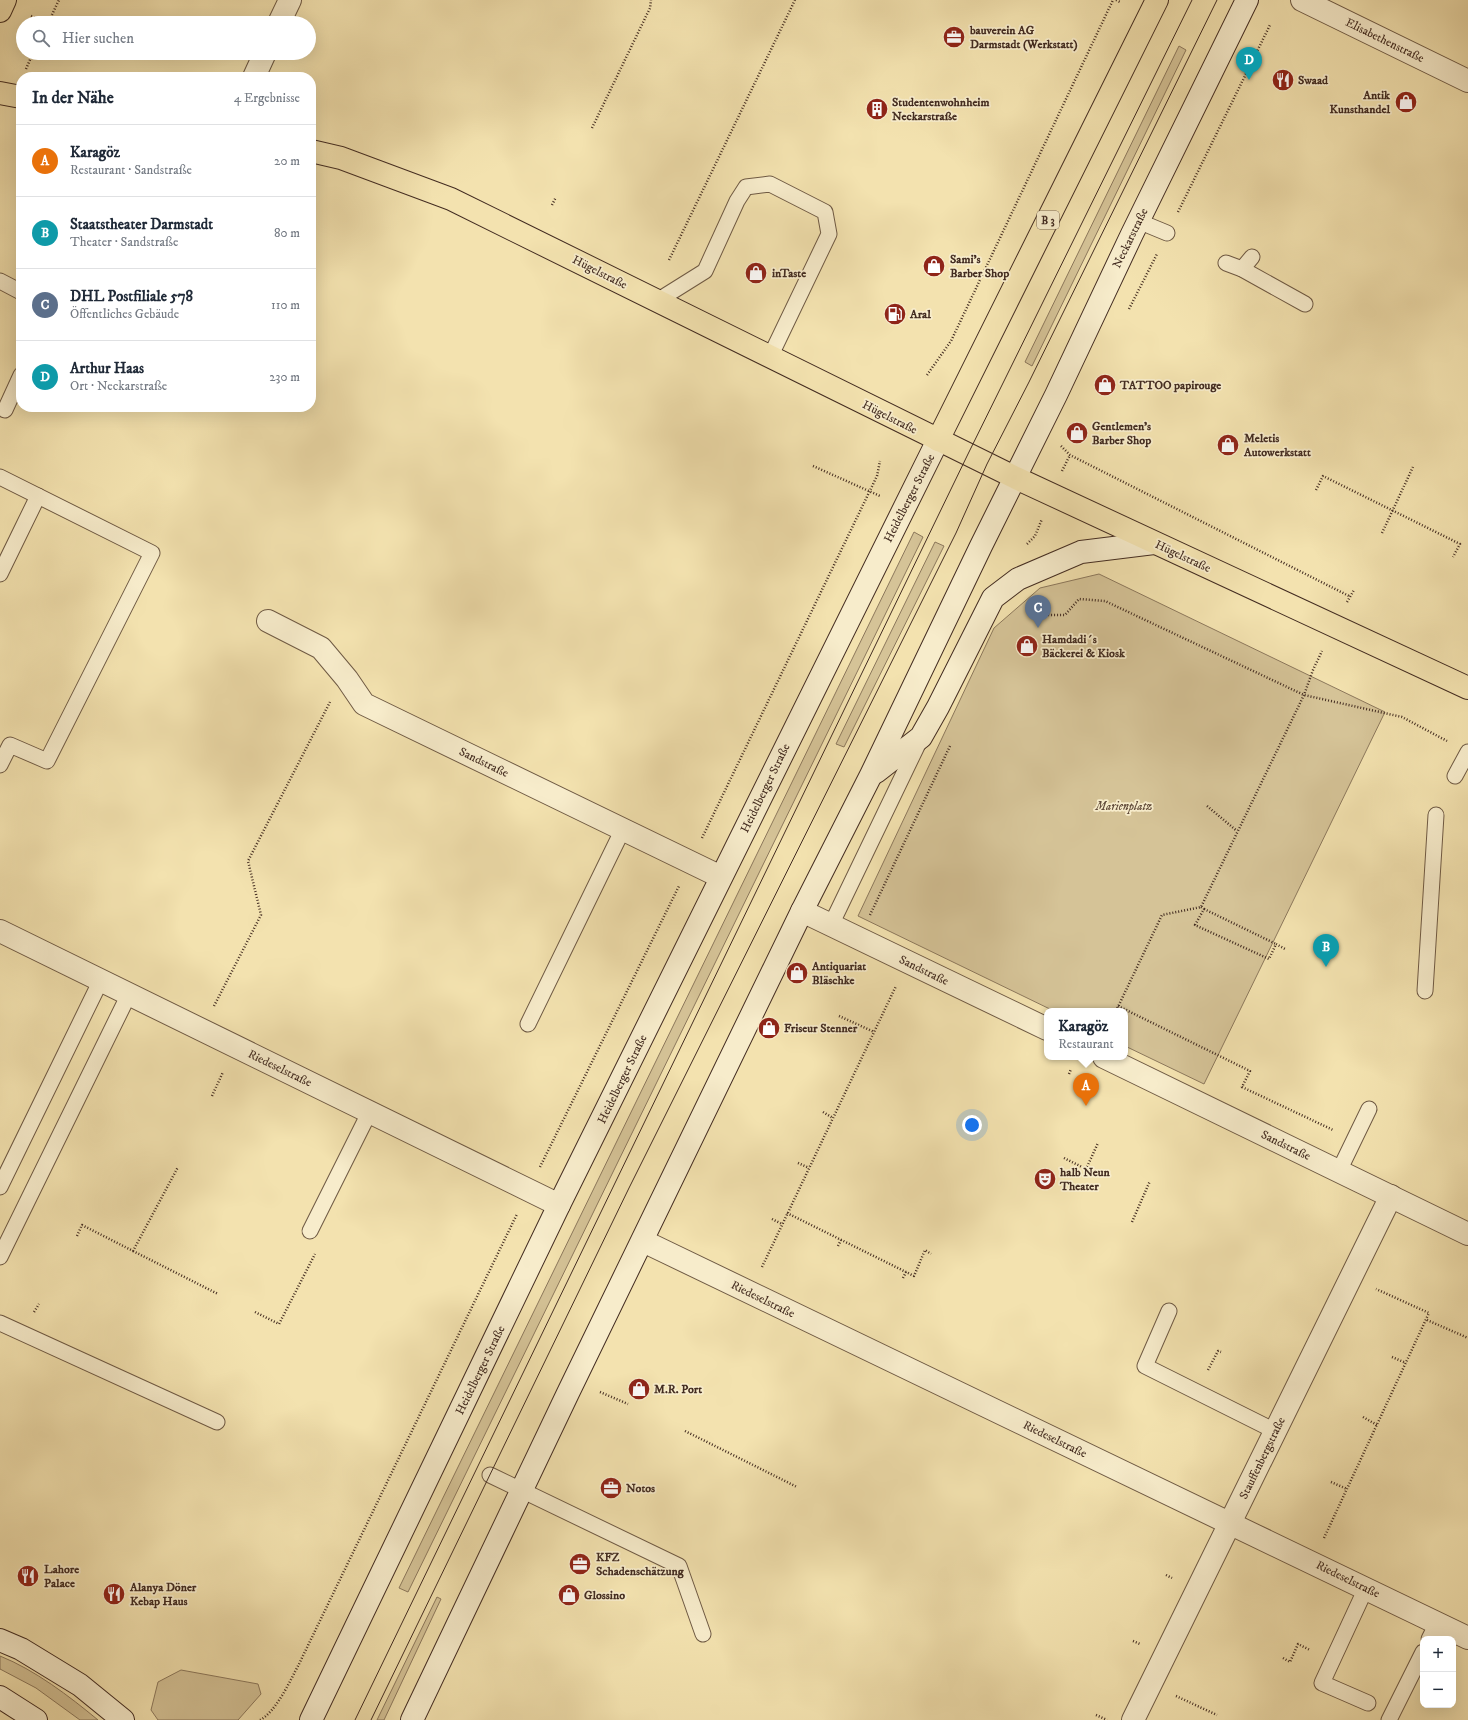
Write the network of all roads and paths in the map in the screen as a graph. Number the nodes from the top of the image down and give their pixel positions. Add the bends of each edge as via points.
1 (6, 0) edge
2 (59, 0) edge
3 (290, 0) edge
4 (651, 0) edge
5 (795, 0) edge
6 (1113, 0) edge
7 (1116, 0) edge
8 (1157, 0) edge
9 (1247, 0) edge
10 (1302, 0) edge
11 (1120, 2) dead end
12 (0, 11) edge
13 (51, 16) edge
14 (282, 16) edge
15 (1270, 25) dead end
16 (30, 60) edge
17 (262, 60) edge
18 (25, 71) dead end
19 (256, 72) edge
20 (1468, 81) edge
21 (0, 93) edge
22 (16, 96) edge
23 (592, 128) dead end
24 (316, 152) edge
25 (556, 197) dead end
26 (552, 205) dead end
27 (1138, 221) junction
28 (1167, 233) junction
29 (1252, 257) dead end
30 (669, 260) dead end
31 (1226, 263) dead end
32 (1242, 269) junction
33 (0, 281) edge
34 (16, 289) edge
35 (657, 301) junction
36 (1305, 304) dead end
37 (1129, 310) dead end
38 (770, 357) junction
39 (927, 374) dead end
40 (16, 386) edge
41 (5, 410) dead end
42 (938, 440) junction
43 (1061, 446) dead end
44 (1070, 455) junction
45 (1067, 459) dead end
46 (880, 461) dead end
47 (812, 466) dead end
48 (1413, 467) dead end
49 (0, 477) edge
50 (1016, 478) junction
51 (1316, 490) dead end
52 (870, 491) junction
53 (38, 496) junction
54 (884, 498) dead end
55 (1394, 510) junction
56 (1382, 533) dead end
57 (1154, 543) junction
58 (1453, 557) dead end
59 (0, 574) edge
60 (1354, 590) dead end
61 (1349, 596) junction
62 (1347, 602) dead end
63 (1024, 610) dead end
64 (268, 621) dead end
65 (1313, 670) dead end
66 (347, 679) junction
67 (1468, 688) edge
68 (1304, 695) junction
69 (921, 737) junction
70 (953, 739) dead end
71 (1448, 741) dead end
72 (5, 743) edge
73 (1468, 752) edge
74 (0, 765) edge
75 (872, 775) junction
76 (1456, 776) dead end
77 (1207, 806) dead end
78 (1436, 815) dead end
79 (623, 829) junction
80 (1237, 831) junction
81 (690, 862) junction
82 (721, 877) junction
83 (1203, 908) junction
84 (802, 910) junction
85 (831, 925) junction
86 (0, 931) edge
87 (859, 938) junction
88 (1276, 944) junction
89 (1285, 949) dead end
90 (101, 980) junction
91 (897, 984) dead end
92 (1425, 991) dead end
93 (129, 994) junction
94 (1118, 1006) joint
95 (1122, 1008) edge
96 (1128, 1011) edge
97 (839, 1016) dead end
98 (528, 1024) dead end
99 (1044, 1028) edge
100 (201, 1030) junction
101 (874, 1032) junction
102 (1110, 1060) edge
103 (1071, 1069) dead end
104 (1069, 1074) dead end
105 (1369, 1109) dead end
106 (370, 1111) junction
107 (823, 1112) dead end
108 (833, 1118) junction
109 (1354, 1140) junction
110 (1098, 1144) dead end
111 (1064, 1158) dead end
112 (798, 1163) dead end
113 (178, 1167) dead end
114 (809, 1168) junction
115 (1339, 1170) junction
116 (1150, 1181) dead end
117 (0, 1187) edge
118 (529, 1190) junction
119 (1391, 1196) junction
120 (559, 1205) junction
121 (787, 1214) junction
122 (772, 1219) dead end
123 (1132, 1222) dead end
124 (782, 1224) junction
125 (310, 1231) dead end
126 (1468, 1234) edge
127 (77, 1236) dead end
128 (841, 1240) junction
129 (643, 1241) junction
130 (838, 1246) dead end
131 (133, 1251) junction
132 (931, 1254) dead end
133 (0, 1257) edge
134 (760, 1271) dead end
135 (906, 1272) junction
136 (903, 1278) dead end
137 (1372, 1287) dead end
138 (218, 1294) dead end
139 (1169, 1311) dead end
140 (1427, 1320) junction
141 (0, 1323) edge
142 (1468, 1338) edge
143 (1392, 1357) dead end
144 (1406, 1363) junction
145 (596, 1390) dead end
146 (628, 1404) dead end
147 (1363, 1417) dead end
148 (217, 1422) dead end
149 (1377, 1425) junction
150 (685, 1431) dead end
151 (1275, 1431) junction
152 (490, 1475) dead end
153 (1331, 1482) dead end
154 (797, 1487) dead end
155 (1347, 1489) junction
156 (522, 1490) junction
157 (1230, 1523) junction
158 (1323, 1541) dead end
159 (1366, 1588) junction
160 (1433, 1631) edge
161 (703, 1634) dead end
162 (1468, 1638) edge
163 (0, 1640) edge
164 (1283, 1658) dead end
165 (1420, 1658) edge
166 (1333, 1660) junction
167 (1173, 1694) dead end
168 (0, 1697) edge
169 (1368, 1703) dead end
170 (1096, 1715) dead end
171 (1217, 1715) dead end
172 (311, 1719) edge
173 (36, 1720) edge
174 (123, 1720) edge
175 (260, 1720) edge
176 (412, 1720) edge
177 (1107, 1720) edge
178 (1133, 1720) edge
179 (1390, 1720) edge

1 - 12 main road
2 - 13 path
3 - 14 main road
4 - 23 path via 650,8
5 - 30 path
6 - 39 path via 951,341
7 - 11 path
8 - 42 main road, B 3
9 - 27 main road, Neckarstraße
10 - 20 main road, Elisabethenstraße
15 - 28 path
16 - 18 path
17 - 19 main road
21 - 22 main road
24 - 35 main road, Hügelstraße via 341,158 451,199
25 - 26 path
27 - 28 lane
27 - 50 main road, Neckarstraße
28 - 37 path
29 - 32 lane
31 - 32 lane
32 - 36 lane
33 - 34 lane
35 - 38 main road, Hügelstraße
35 - 38 lane via 705,271 746,188 770,184 825,212 829,234
38 - 42 main road, Hügelstraße
40 - 41 lane
42 - 50 main road, Hügelstraße
42 - 82 main road, Heidelberger Straße / B 3
43 - 44 path
44 - 45 path
44 - 61 path
46 - 52 path
47 - 52 path
48 - 55 path
49 - 53 lane
50 - 57 main road, Hügelstraße
50 - 75 main road
51 - 55 path via 1323,476
52 - 54 path
52 - 81 path
53 - 59 lane
53 - 72 lane via 152,553 47,761
55 - 56 path
55 - 58 path via 1460,544
57 - 67 main road, Hügelstraße
57 - 69 main road via 1081,552 1018,579 993,598
60 - 61 path
61 - 62 path
63 - 68 path via 1028,605 1049,615 1065,614 1079,599 1105,601
64 - 66 main road, Sandstraße via 321,648
65 - 68 path
66 - 79 main road, Sandstraße via 364,704
66 - 100 path via 326,708 248,861 261,915
68 - 71 path via 1402,717
68 - 80 path
69 - 75 main road
69 - 85 lane
70 - 87 path
72 - 74 lane
73 - 76 lane
75 - 84 main road
77 - 80 path
78 - 92 lane
79 - 81 main road, Sandstraße
79 - 98 lane
80 - 83 path
81 - 82 main road, Sandstraße
81 - 118 path
82 - 120 main road, Heidelberger Straße / B 3
83 - 88 path
83 - 88 path via 1195,924 1269,959
83 - 94 path via 1162,915
84 - 85 main road, Sandstraße
84 - 129 main road
85 - 87 main road, Sandstraße
86 - 90 main road, Riedeselstraße
87 - 99 main road, Sandstraße
88 - 89 path
90 - 93 main road, Riedeselstraße
90 - 117 lane
91 - 101 path
93 - 100 main road, Riedeselstraße
93 - 133 lane
94 - 95 path
96 - 109 path via 1250,1071 1242,1087
97 - 101 path
100 - 106 main road, Riedeselstraße
101 - 108 path
102 - 115 main road, Sandstraße
103 - 104 path
105 - 109 lane
106 - 118 main road, Riedeselstraße
106 - 125 lane
107 - 108 path
108 - 114 path
109 - 115 lane
110 - 111 path via 1086,1169
112 - 114 path
113 - 131 path
114 - 121 path
115 - 119 main road, Sandstraße
116 - 123 path
118 - 120 main road, Riedeselstraße
118 - 175 path via 299,1664 276,1704
119 - 126 main road, Sandstraße
119 - 151 main road, Stauffenbergstraße
120 - 172 main road, Heidelberger Straße / B 3
121 - 124 path
121 - 128 path
122 - 124 path
124 - 134 path
127 - 131 path via 82,1225
128 - 130 path
128 - 135 path
129 - 156 main road
129 - 157 main road, Riedeselstraße
131 - 138 path
132 - 135 path via 925,1250 914,1276
135 - 136 path
137 - 140 path via 1429,1313
139 - 151 lane via 1145,1366
140 - 142 path
140 - 144 path
141 - 148 lane
143 - 144 path
144 - 149 path
145 - 146 path
147 - 149 path
149 - 155 path
150 - 154 path
151 - 157 main road, Stauffenbergstraße
152 - 156 lane
153 - 155 path
155 - 158 path
156 - 161 lane via 679,1566
156 - 176 main road
157 - 159 main road, Riedeselstraße
157 - 178 main road, Stauffenbergstraße
159 - 160 main road, Riedeselstraße
159 - 166 lane
160 - 162 main road, Riedeselstraße
163 - 174 main road via 21,1649 80,1685
164 - 166 path via 1290,1662 1298,1644
165 - 179 lane
166 - 169 lane via 1322,1683
167 - 171 path
168 - 173 main road
170 - 177 path

